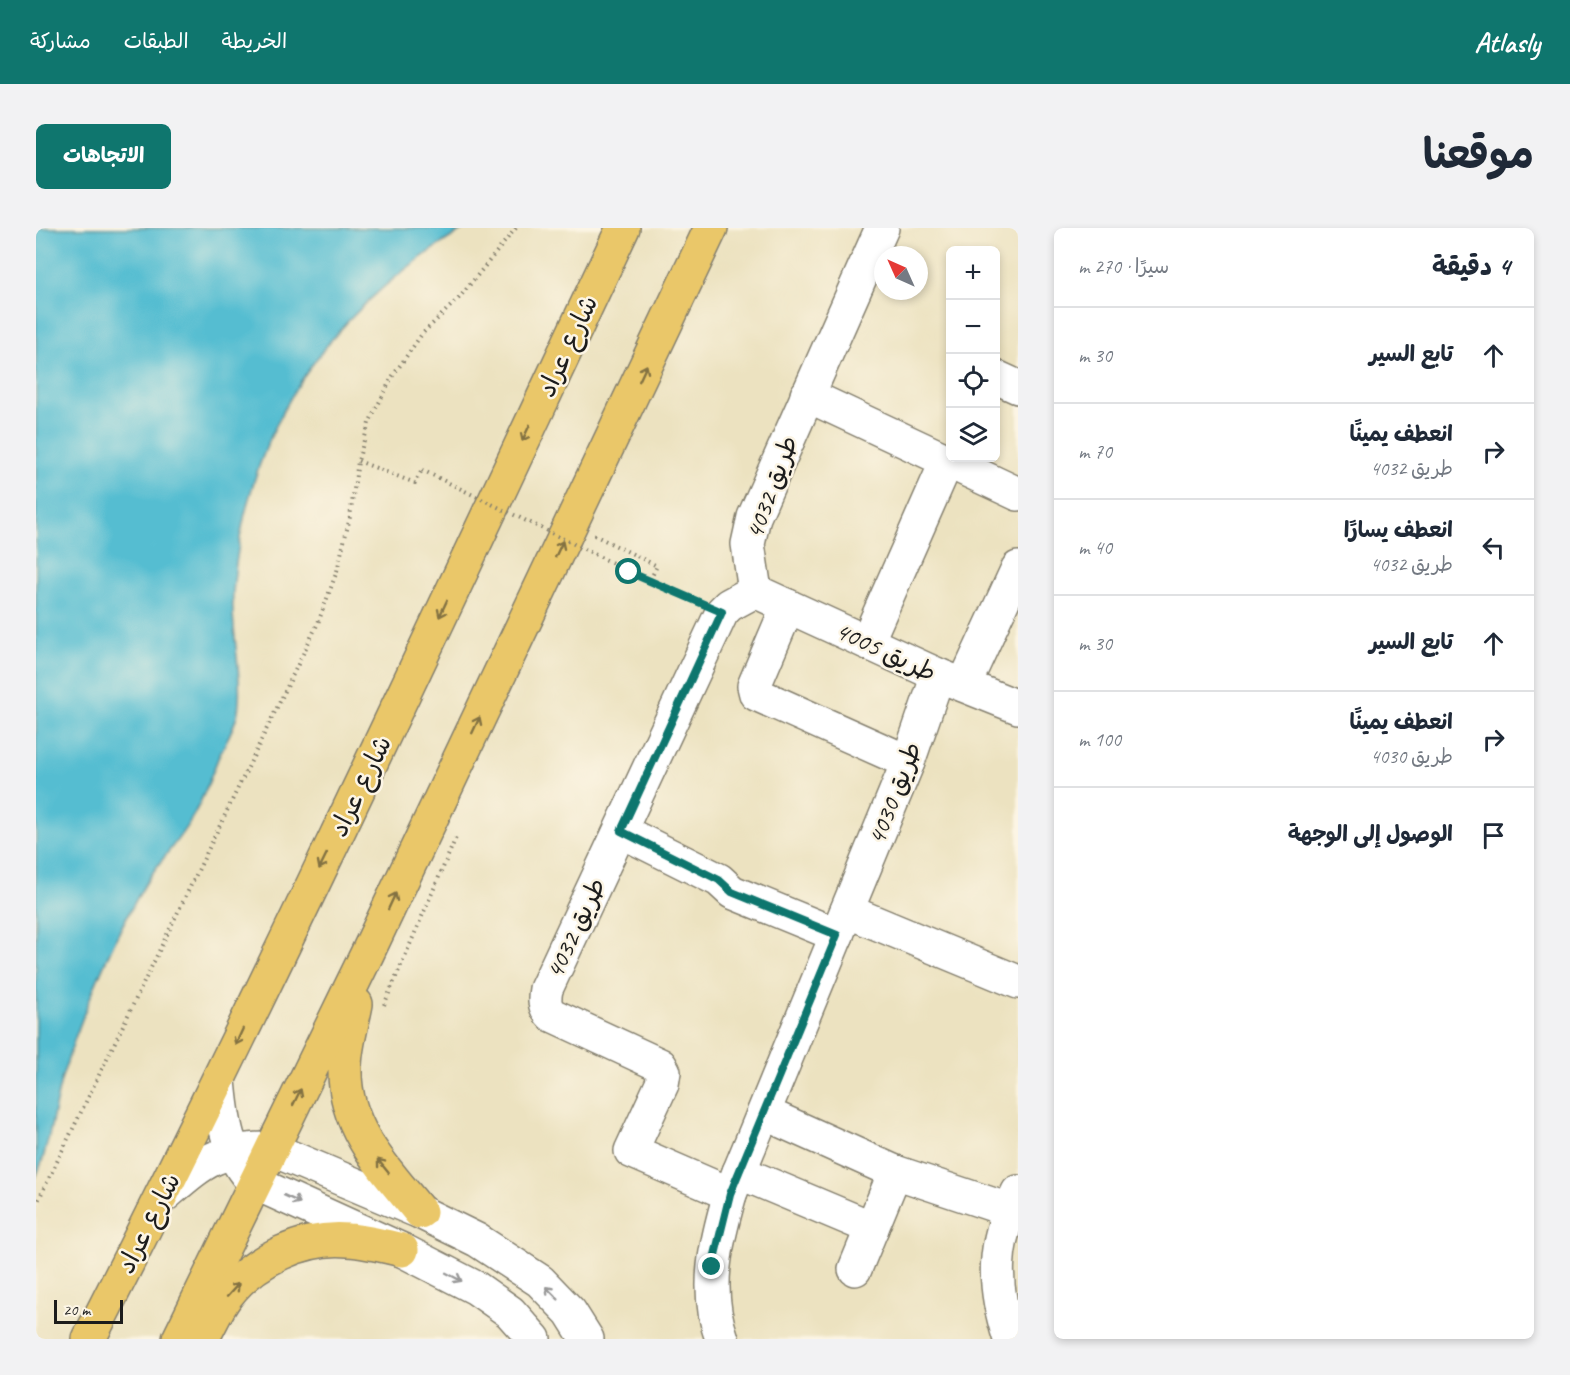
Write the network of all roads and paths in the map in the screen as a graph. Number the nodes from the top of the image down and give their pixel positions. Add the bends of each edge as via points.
1 (516, 228) edge
2 (623, 228) edge
3 (711, 228) edge
4 (882, 228) edge
5 (1000, 379) edge
6 (1018, 387) edge
7 (807, 395) junction
8 (358, 461) junction
9 (946, 461) edge
10 (947, 462) edge
11 (949, 462) edge
12 (1018, 494) edge
13 (587, 531) dead end
14 (1018, 568) edge
15 (650, 580) junction
16 (755, 591) junction
17 (788, 606) junction
18 (722, 612) junction
19 (867, 642) junction
20 (951, 680) junction
21 (1018, 707) edge
22 (908, 762) junction
23 (621, 831) junction
24 (842, 923) junction
25 (367, 954) junction
26 (1018, 982) edge
27 (219, 1080) junction
28 (764, 1113) junction
29 (271, 1149) junction
30 (233, 1151) junction
31 (895, 1172) junction
32 (255, 1183) junction
33 (735, 1183) junction
34 (161, 1198) junction
35 (1014, 1201) edge
36 (36, 1205) edge
37 (420, 1212) junction
38 (872, 1228) junction
39 (402, 1250) junction
40 (855, 1269) dead end
41 (89, 1339) edge
42 (180, 1339) edge
43 (202, 1339) edge
44 (534, 1339) edge
45 (587, 1339) edge
46 (722, 1339) edge
47 (1010, 1339) edge

1 - 8 path via 459,298 422,334 392,377 369,423
2 -> 27 main road, شارع عراد
25 -> 3 main road
4 - 7 street, طريق 4032
5 - 6 street
7 - 9 street
7 - 16 street, طريق 4032 via 754,517 748,544
8 - 15 path, bridge via 415,483 422,470
8 - 36 path via 351,516 318,623
10 - 19 street
11 - 12 street
13 - 15 path via 657,566
14 - 20 street, طريق 4030
15 - 18 path
16 - 17 street, طريق 4005
16 - 18 street
17 - 19 street, طريق 4005
17 - 22 street via 754,686 756,694
18 - 23 street, طريق 4032
19 - 20 street, طريق 4005
20 - 21 street, طريق 4005
20 - 22 street, طريق 4030
22 - 24 street, طريق 4030
23 - 24 street via 719,880 732,892
23 - 33 street, طريق 4032 via 546,989 545,1004 552,1015 660,1065 664,1072 662,1084 631,1151
24 - 26 street
24 - 28 street, طريق 4030
29 -> 25 main road
37 -> 25 main road via 364,1140 355,1125 346,1093 347,1048
27 - 30 street via 220,1104
27 - 34 main road, شارع عراد
28 - 31 street
28 - 33 street, طريق 4030
29 - 30 street
29 - 32 main road
29 - 37 street
30 - 32 street
30 - 34 street via 205,1162
31 - 35 street
31 - 38 street
32 -> 39 street
32 - 42 main road
33 - 38 street
33 - 46 street, طريق 4030 via 712,1267 716,1323
34 - 41 main road, شارع عراد
35 - 47 street via 998,1243 997,1274 998,1299
45 -> 37 street via 570,1312 540,1281 477,1240
38 - 40 street
43 -> 39 main road via 227,1295 246,1275 294,1248 348,1239
39 -> 44 street via 476,1288 510,1312

